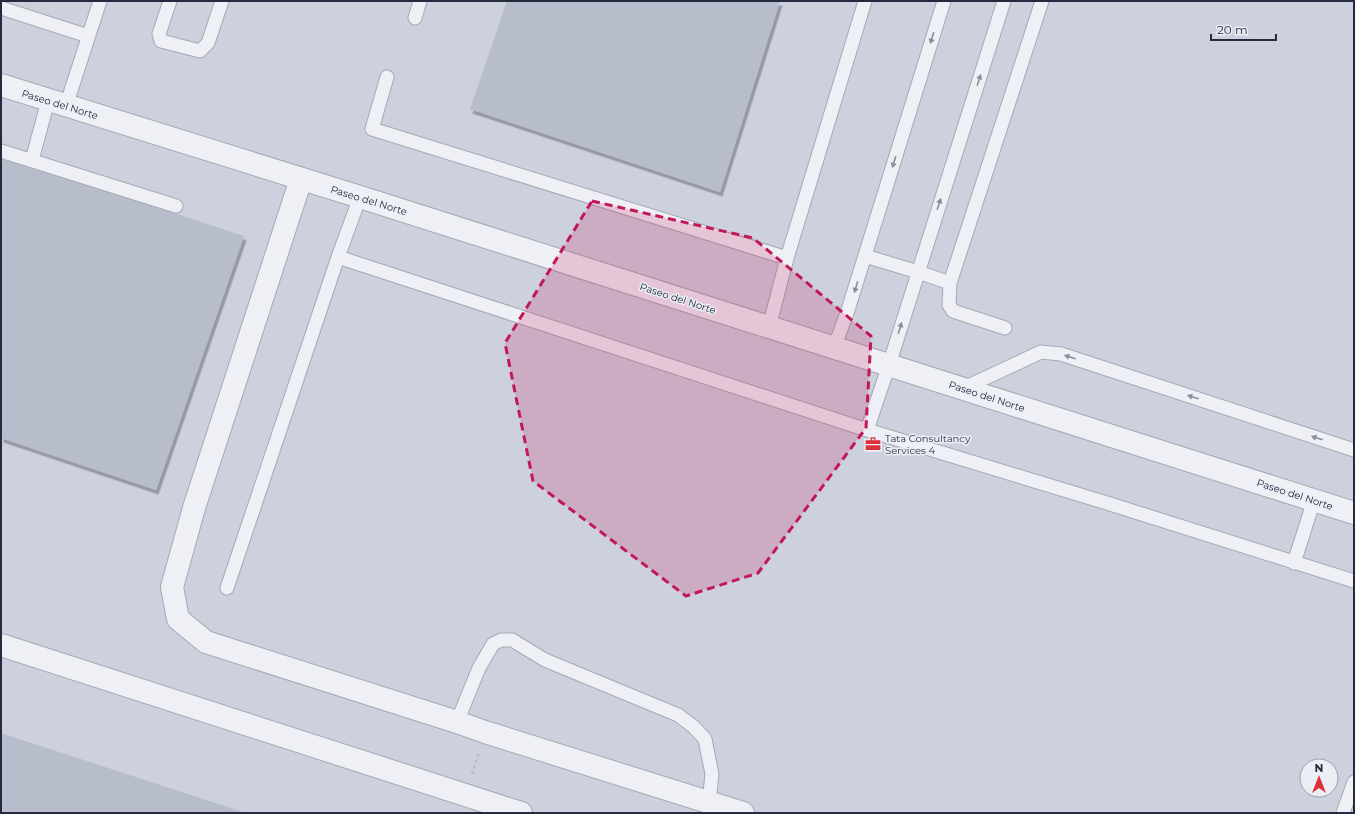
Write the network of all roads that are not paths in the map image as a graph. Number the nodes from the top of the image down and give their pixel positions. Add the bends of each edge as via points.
1 (100, 1) edge
2 (170, 1) edge
3 (222, 1) edge
4 (420, 1) edge
5 (865, 1) edge
6 (944, 1) edge
7 (1004, 1) edge
8 (1042, 1) edge
9 (1, 8) edge
10 (415, 18) dead end
11 (88, 36) junction
12 (387, 77) dead end
13 (1, 85) edge
14 (57, 103) junction
15 (1, 151) edge
16 (32, 160) junction
17 (301, 179) junction
18 (360, 197) junction
19 (176, 206) dead end
20 (865, 256) junction
21 (338, 257) junction
22 (787, 258) junction
23 (918, 272) junction
24 (950, 283) junction
25 (769, 327) junction
26 (1005, 328) dead end
27 (834, 348) junction
28 (889, 365) junction
29 (962, 389) junction
30 (867, 430) junction
31 (1354, 450) edge
32 (1314, 500) junction
33 (1354, 513) edge
34 (1294, 563) junction
35 (1354, 581) edge
36 (227, 588) dead end
37 (1, 645) edge
38 (457, 722) junction
39 (1354, 782) edge
40 (709, 802) junction
41 (520, 813) edge
42 (743, 813) edge
43 (1343, 813) edge

1 - 11 lane
2 - 3 lane via 159,34 161,42 200,51 208,43
4 - 10 lane
5 - 22 lane
6 -> 20 lane
23 -> 7 lane
8 - 24 lane
9 - 11 lane
11 - 14 lane
12 - 22 lane via 372,129
13 - 14 street, Paseo del Norte
14 - 16 lane
14 - 17 street, Paseo del Norte
15 - 16 lane
16 - 19 lane
17 - 18 street, Paseo del Norte
17 - 38 street via 194,508 172,587 178,619 206,642
18 - 21 lane
18 - 25 street, Paseo del Norte
20 - 23 lane
20 -> 27 lane
21 - 30 lane
21 - 36 lane
22 - 25 lane
23 - 24 lane
28 -> 23 lane
24 - 26 lane via 949,305 953,312
25 - 27 street, Paseo del Norte
27 - 28 street, Paseo del Norte
28 - 29 street, Paseo del Norte
28 - 30 lane
31 -> 29 lane via 1061,354 1041,352
29 - 32 street, Paseo del Norte
30 - 34 lane
32 - 33 street, Paseo del Norte
32 - 34 lane
34 - 35 lane
37 - 41 street
38 - 40 street
38 - 40 lane via 479,668 493,644 501,640 512,640 545,660 678,715 694,727 705,739 712,774
39 - 43 lane
40 - 42 street

